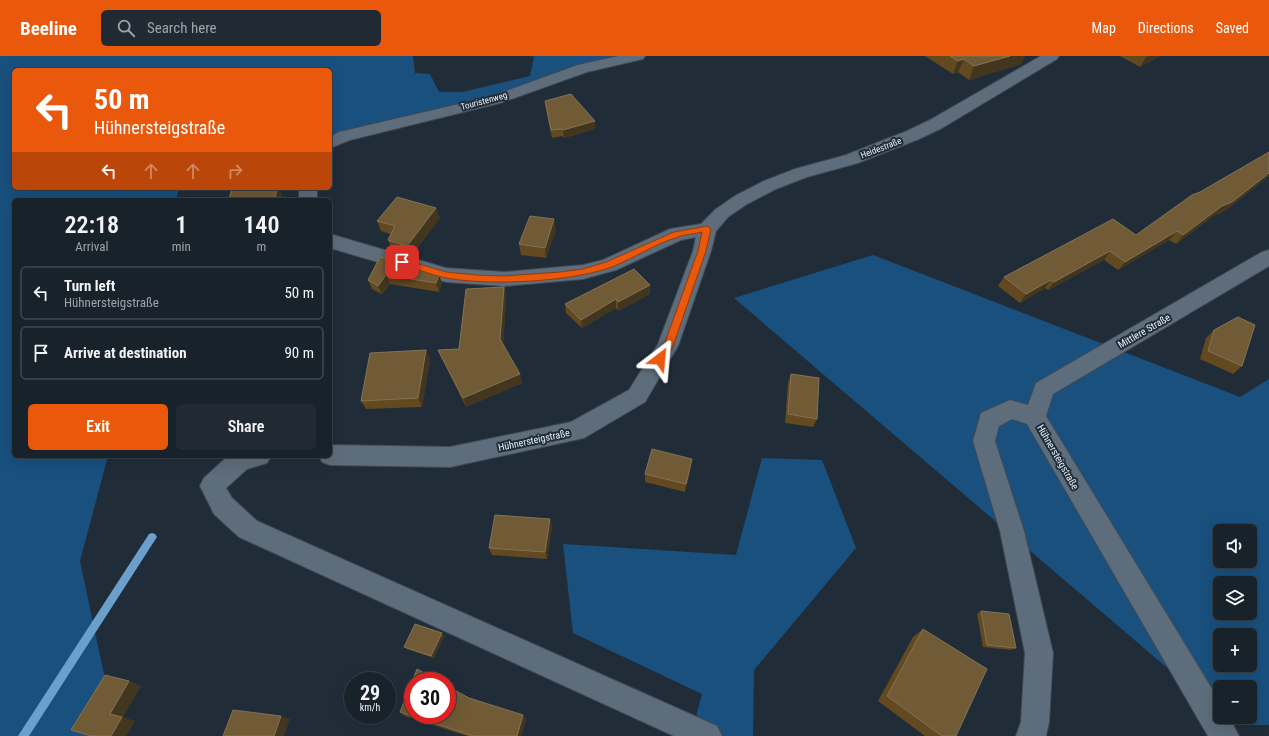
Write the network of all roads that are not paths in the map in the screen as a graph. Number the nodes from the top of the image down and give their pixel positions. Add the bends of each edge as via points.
1 (638, 56) edge
2 (1052, 56) edge
3 (332, 142) edge
4 (707, 229) junction
5 (332, 242) edge
6 (1269, 257) edge
7 (1035, 417) junction
8 (332, 455) edge
9 (250, 458) edge
10 (707, 736) edge
11 (1031, 736) edge
12 (1224, 736) edge

1 - 3 street, Touristenweg via 583,68 494,100 345,136
2 - 4 street, Heidestraße via 936,124 912,135 770,185 722,213
4 - 5 street via 677,234 609,265 583,272 504,279 446,275
4 - 8 street, Hühnersteigstraße via 702,251 668,346 637,396 576,431 450,457
6 - 7 street, Mittlere Straße via 1044,389
7 - 11 street, Hühnersteigstraße via 1010,409 990,420 984,441 1012,531 1039,653
7 - 12 street, Hühnersteigstraße
9 - 10 street via 240,460 212,486 223,506 248,529

